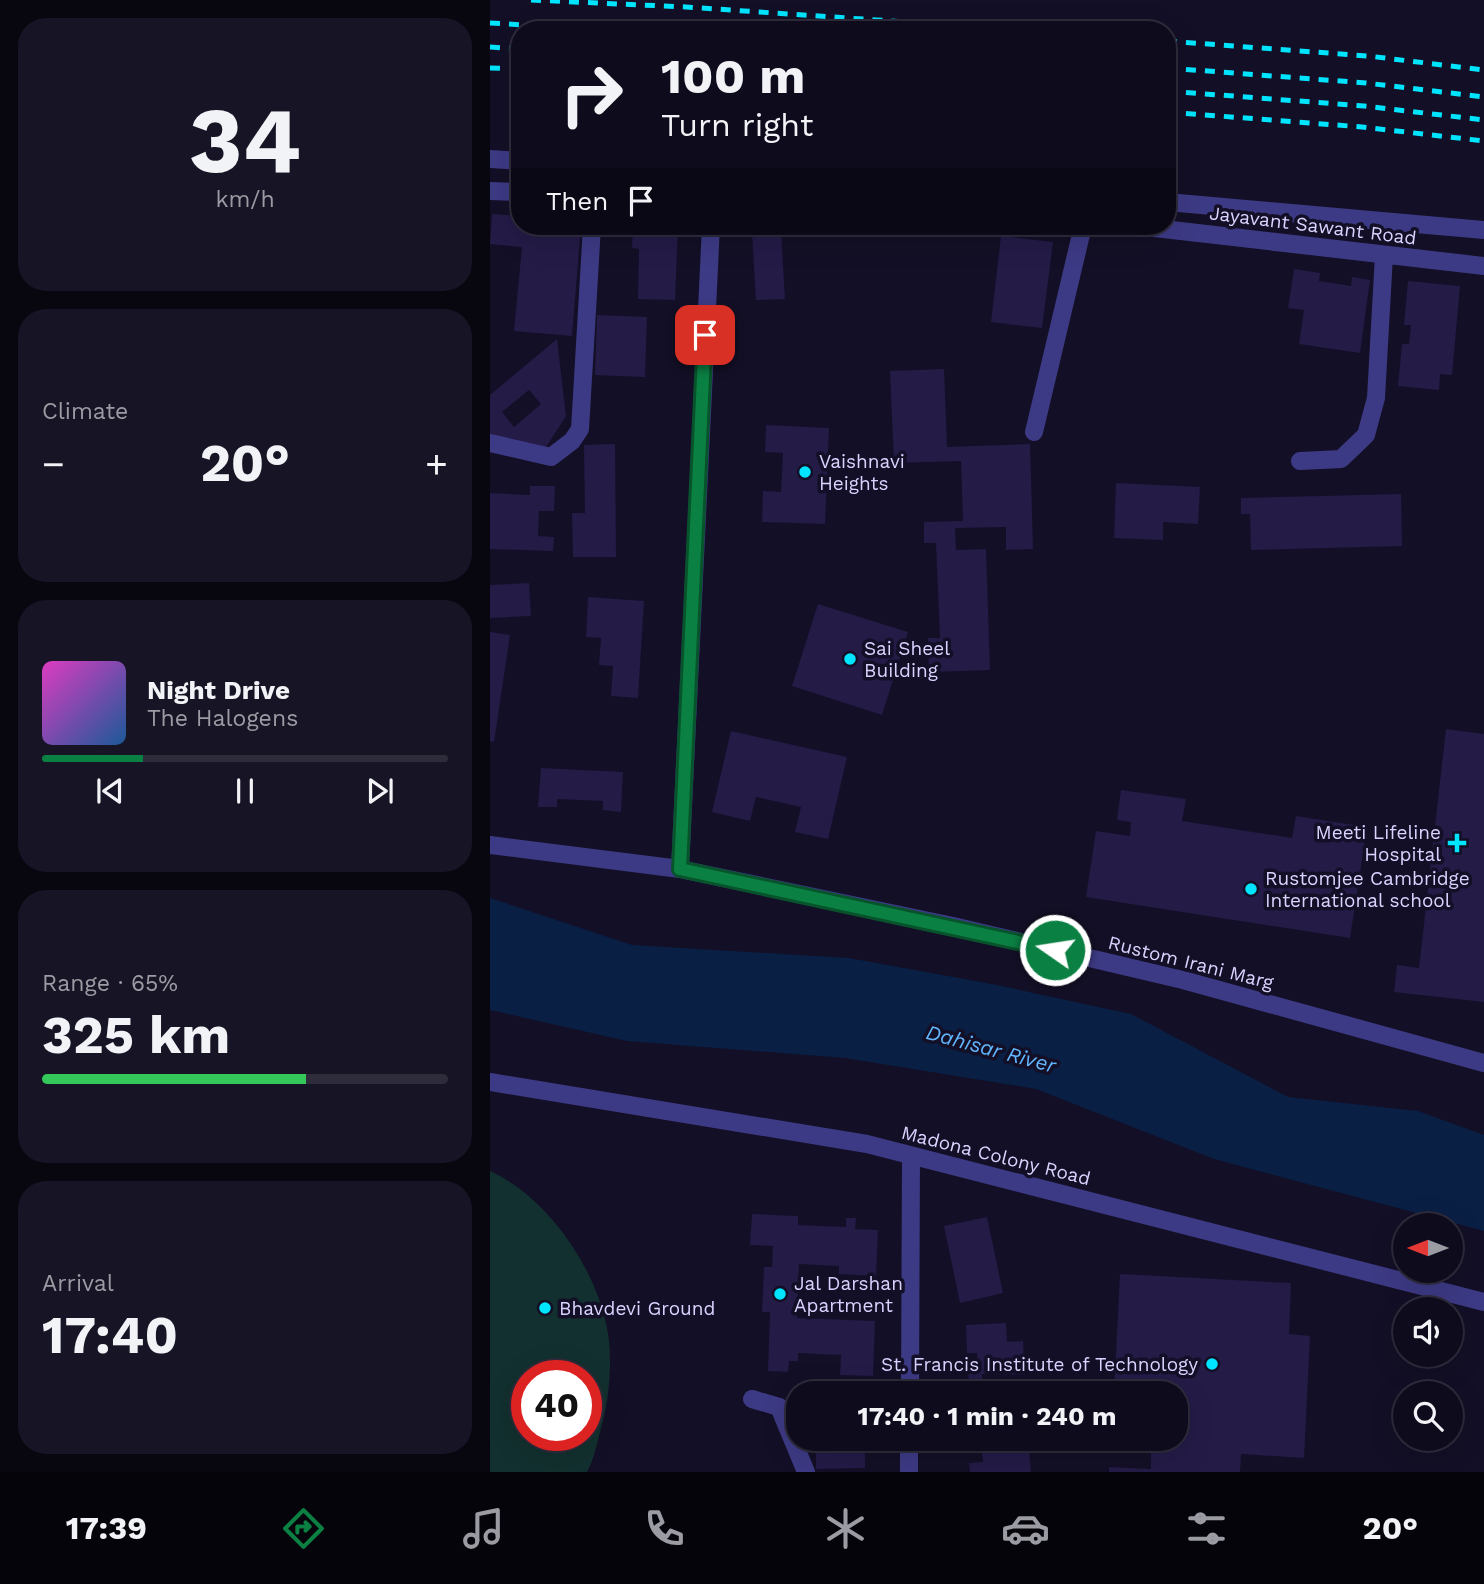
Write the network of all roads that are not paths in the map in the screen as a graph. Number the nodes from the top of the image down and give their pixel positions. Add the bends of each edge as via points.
1 (490, 159) edge
2 (511, 160) edge
3 (490, 191) edge
4 (511, 192) edge
5 (1176, 203) edge
6 (1484, 230) edge
7 (1176, 231) edge
8 (591, 235) edge
9 (711, 235) edge
10 (1081, 235) edge
11 (1384, 255) junction
12 (1484, 266) edge
13 (1034, 432) dead end
14 (490, 443) edge
15 (1300, 461) dead end
16 (490, 845) edge
17 (680, 869) junction
18 (1484, 1063) edge
19 (490, 1082) edge
20 (911, 1155) junction
21 (1484, 1302) edge
22 (909, 1381) edge
23 (752, 1399) dead end
24 (909, 1451) edge
25 (806, 1472) edge
26 (909, 1472) edge

1 - 2 street
3 - 4 street
5 - 6 street, Jayavant Sawant Road
7 - 11 street, Jayavant Sawant Road
8 - 14 street via 580,429 551,457
9 - 17 street
10 - 13 street
11 - 12 street, Jayavant Sawant Road
11 - 15 street via 1376,398 1366,435 1341,459
16 - 17 street, Rustom Irani Marg
17 - 18 street, Rustom Irani Marg via 1183,980
19 - 20 street, Madona Colony Road
20 - 21 street, Madona Colony Road
20 - 22 street
23 - 25 street via 779,1407
24 - 26 street

